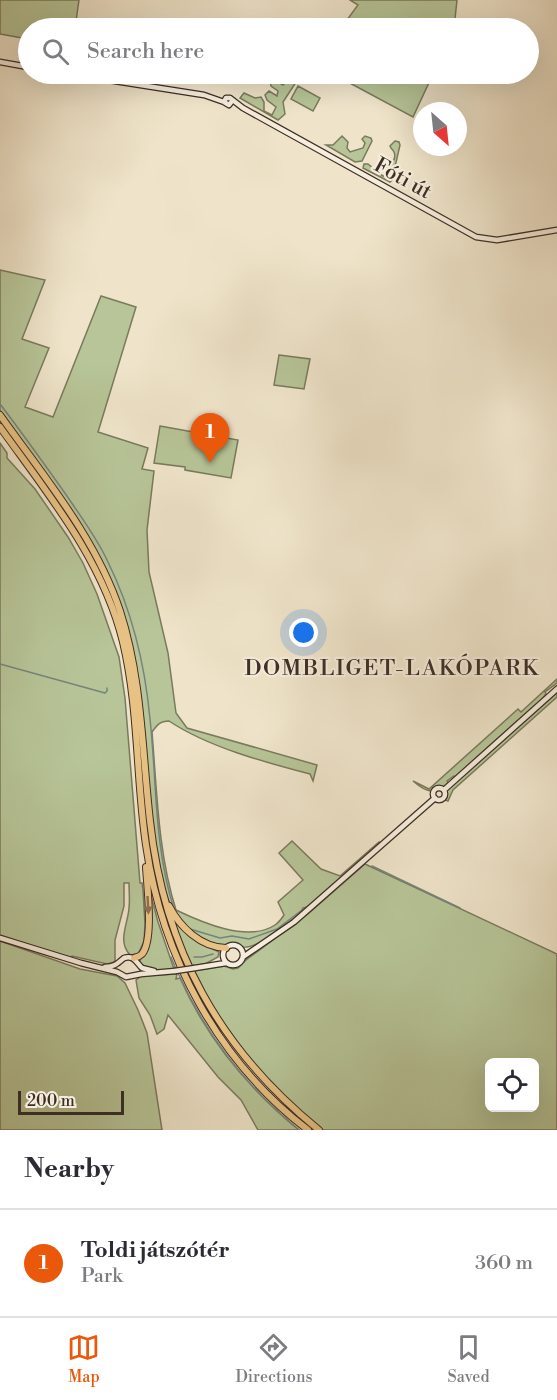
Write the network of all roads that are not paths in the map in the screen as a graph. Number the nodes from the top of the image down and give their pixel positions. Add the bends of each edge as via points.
1 (0, 62) edge
2 (18, 65) edge
3 (132, 84) edge
4 (557, 230) edge
5 (0, 415) edge
6 (0, 427) edge
7 (557, 689) edge
8 (444, 790) junction
9 (435, 798) junction
10 (146, 843) junction
11 (163, 895) junction
12 (0, 938) edge
13 (263, 942) junction
14 (241, 949) junction
15 (224, 951) junction
16 (243, 957) junction
17 (134, 958) junction
18 (226, 963) junction
19 (119, 964) junction
20 (139, 965) junction
21 (205, 966) junction
22 (94, 967) junction
23 (162, 972) junction
24 (121, 974) junction
25 (136, 975) junction
26 (308, 1130) edge
27 (319, 1130) edge

1 - 2 street
3 - 4 street, Fóti út via 224,100 229,97 231,103 476,237 497,240
5 - 11 highway via 83,533 119,610 137,681 150,823
6 - 10 highway via 78,537 113,611 132,693
7 - 8 street
8 - 9 street via 442,799
8 - 9 street via 435,790
9 - 13 street via 308,911
10 -> 17 highway via 148,934 144,951
10 - 26 highway via 167,934 198,1003 254,1080
11 - 15 highway via 186,930
11 - 27 highway via 183,955 216,1018 260,1076
12 - 22 street
13 - 14 street
13 - 16 street
14 - 15 street via 232,945
14 - 16 street
15 - 18 street
15 - 21 street
16 - 18 street via 236,964
17 - 19 street via 124,958
17 - 20 street
18 - 21 street
19 - 22 street
19 - 24 street
20 - 23 street
20 - 25 street
21 - 23 street, bridge
22 - 24 street
23 - 25 street
24 - 25 street via 130,978

